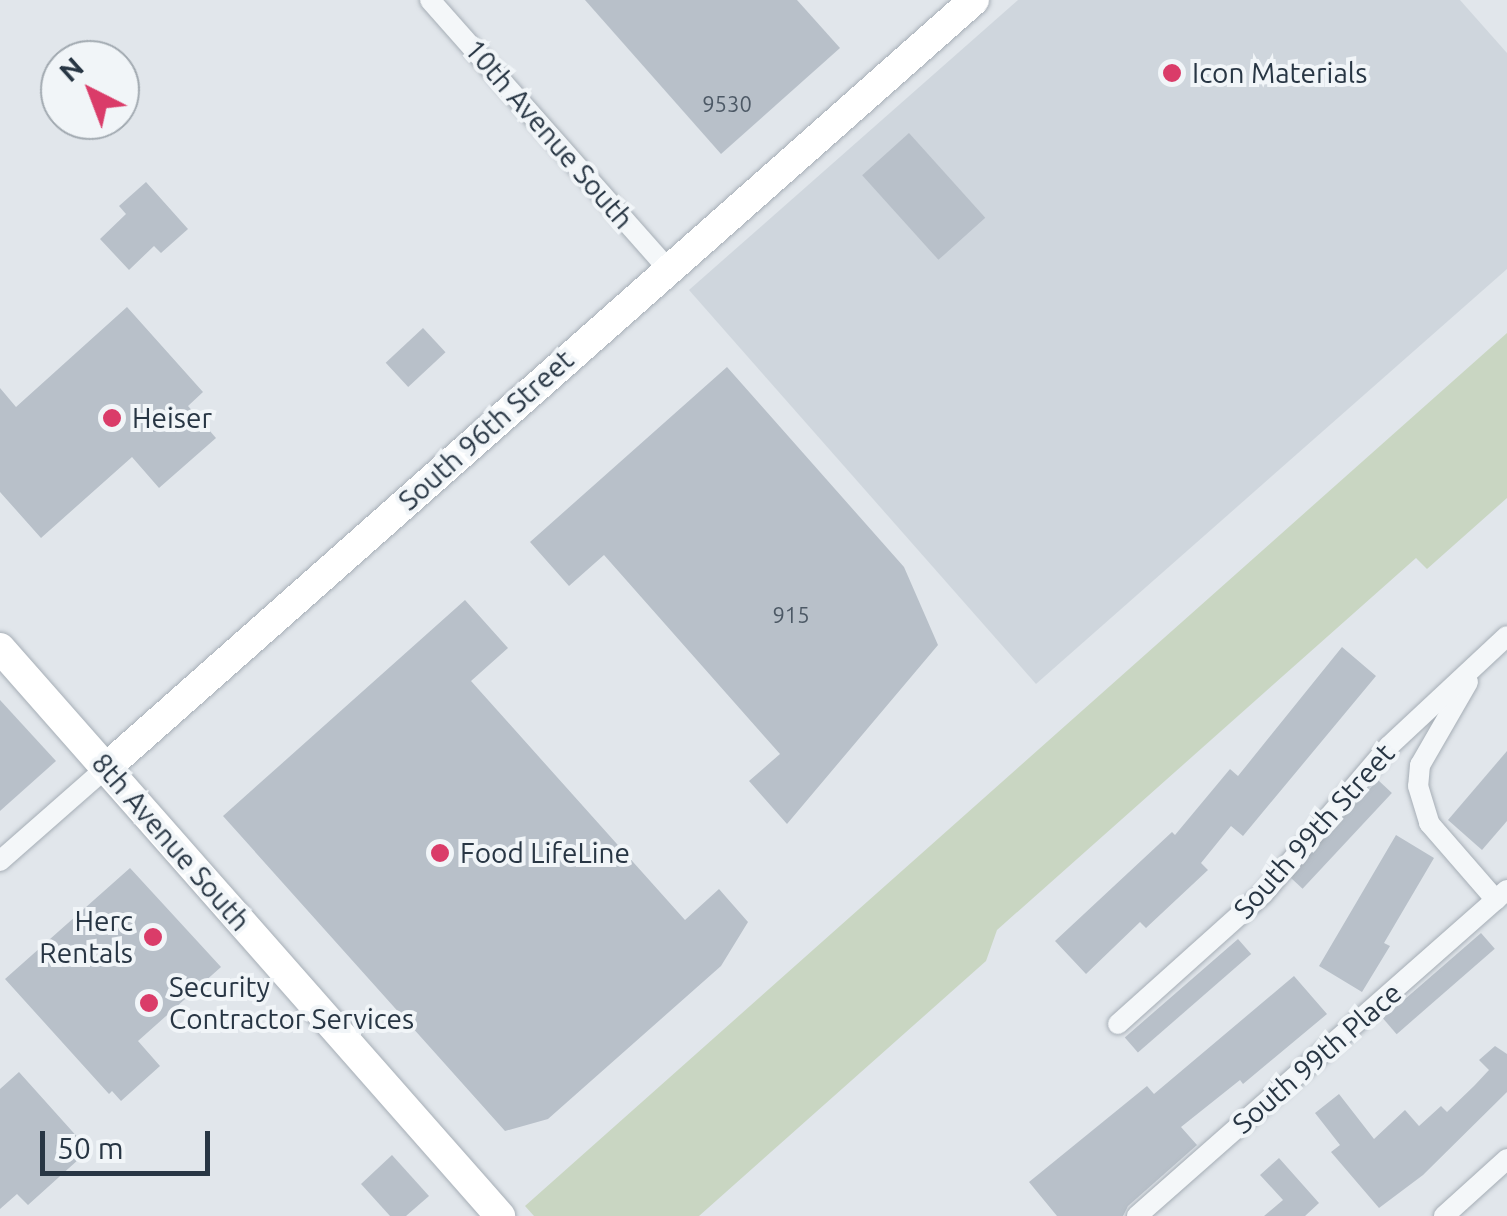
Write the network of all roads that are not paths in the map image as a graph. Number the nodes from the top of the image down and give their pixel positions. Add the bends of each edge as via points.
1 (430, 0) edge
2 (974, 0) edge
3 (667, 268) junction
4 (1507, 636) edge
5 (0, 648) edge
6 (1473, 673) junction
7 (106, 768) junction
8 (0, 861) edge
9 (1502, 895) edge
10 (1118, 1024) dead end
11 (1507, 1159) edge
12 (500, 1216) edge
13 (1137, 1216) edge
14 (1444, 1216) edge

1 - 3 street, 10th Avenue South
2 - 3 street, South 96th Street
3 - 7 street, South 96th Street
4 - 6 street, South 99th Street
5 - 7 street, 8th Avenue South
6 - 9 street, South 99th Place via 1420,765 1418,786 1429,822
6 - 10 street, South 99th Street via 1388,746 1252,905
7 - 8 street, South 96th Street
7 - 12 street, 8th Avenue South
9 - 13 street, South 99th Place
11 - 14 street

